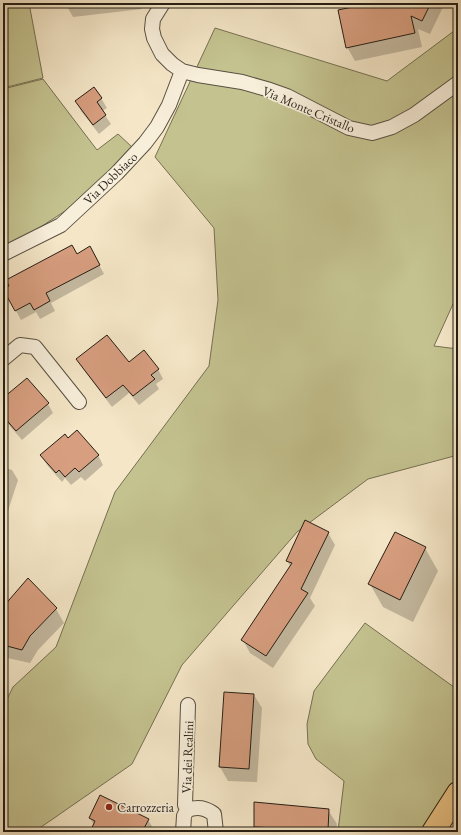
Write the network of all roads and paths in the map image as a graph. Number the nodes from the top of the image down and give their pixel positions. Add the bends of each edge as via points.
1 (163, 3) edge
2 (182, 71) junction
3 (458, 83) edge
4 (3, 254) edge
5 (3, 359) edge
6 (79, 402) dead end
7 (188, 705) dead end
8 (458, 793) edge
9 (187, 810) junction
10 (183, 832) edge
11 (216, 832) edge
12 (433, 832) edge

1 - 2 street, Via Monte Cristallo via 153,19 154,38 162,54
2 - 3 street, Via Monte Cristallo via 270,90 350,128 372,133 392,127 414,115
2 - 4 street, Via Dobbiaco via 170,105 157,127 118,172 61,224
5 - 6 street via 20,345 35,347
7 - 9 street, Via dei Realini via 185,805
8 - 12 main road
9 - 10 street, Via dei Realini
9 - 11 street, Via dei Realini via 196,807 214,814

